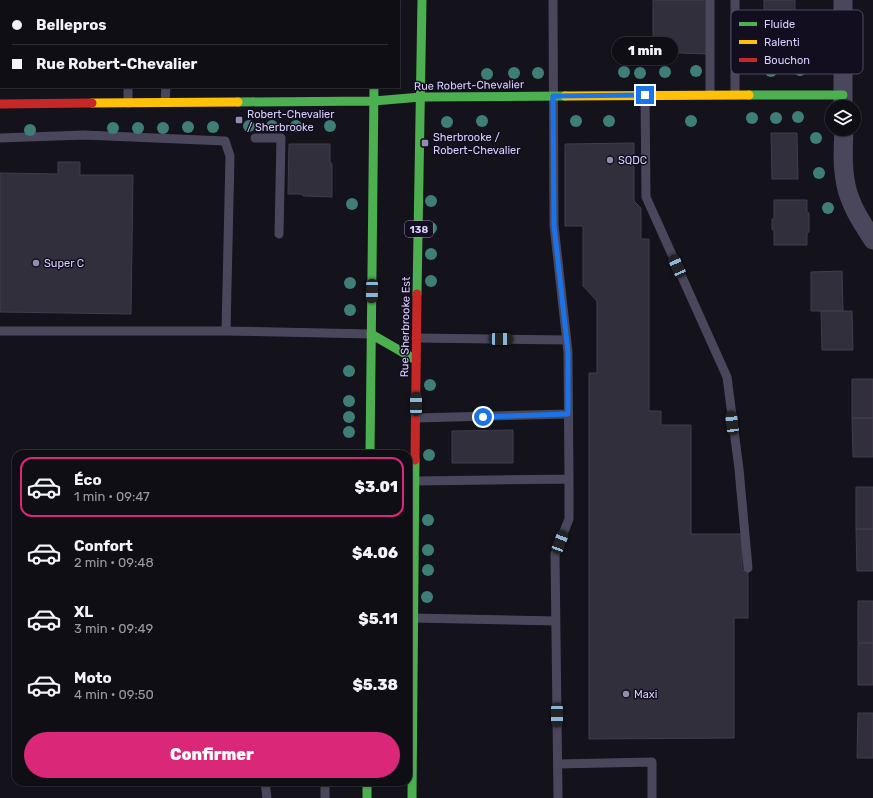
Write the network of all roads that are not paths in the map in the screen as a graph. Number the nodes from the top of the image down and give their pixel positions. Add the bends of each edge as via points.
1 (422, 0) edge
2 (553, 0) edge
3 (710, 0) edge
4 (735, 74) edge
5 (843, 74) edge
6 (128, 88) edge
7 (166, 88) edge
8 (374, 88) edge
9 (645, 95) junction
10 (710, 95) junction
11 (735, 95) junction
12 (553, 96) junction
13 (421, 97) junction
14 (825, 100) edge
15 (843, 100) edge
16 (374, 101) junction
17 (166, 102) junction
18 (128, 103) junction
19 (0, 104) edge
20 (844, 136) edge
21 (0, 138) edge
22 (256, 138) dead end
23 (280, 234) dead end
24 (873, 240) edge
25 (0, 331) edge
26 (226, 332) junction
27 (371, 334) junction
28 (416, 338) junction
29 (566, 340) junction
30 (416, 360) junction
31 (568, 414) junction
32 (416, 418) junction
33 (370, 450) edge
34 (569, 479) junction
35 (415, 481) junction
36 (748, 568) dead end
37 (412, 582) edge
38 (412, 616) edge
39 (556, 622) junction
40 (558, 764) junction
41 (266, 786) edge
42 (325, 786) edge
43 (367, 786) edge
44 (412, 786) edge
45 (267, 798) edge
46 (325, 798) edge
47 (366, 798) edge
48 (412, 798) edge
49 (558, 798) edge
50 (652, 798) edge

1 - 13 main road, Rue Sherbrooke Est / 138
2 - 12 lane
3 - 10 lane
4 - 11 lane
5 - 15 street
6 - 18 lane
7 - 17 lane
8 - 16 main road
9 - 10 main road, Rue Robert-Chevalier
9 - 12 main road, Rue Robert-Chevalier
9 - 36 lane via 646,197 726,377
10 - 11 main road, Rue Robert-Chevalier
11 - 14 main road, Rue Robert-Chevalier
12 - 13 main road, Rue Robert-Chevalier
12 - 29 lane via 554,225
13 - 16 main road, Rue Robert-Chevalier
13 - 28 main road, Rue Sherbrooke Est / 138
16 - 17 main road, Rue Robert-Chevalier
16 - 27 main road
17 - 18 main road, Rue Robert-Chevalier
18 - 19 main road, Rue Robert-Chevalier
20 - 24 street via 846,185 858,215
21 - 26 lane via 84,134 225,141 230,156
22 - 23 lane via 281,138
25 - 26 lane
26 - 27 lane
27 - 30 main road
27 - 33 main road
28 - 29 lane
28 - 30 main road, Rue Sherbrooke Est / 138
29 - 31 lane
30 - 32 main road, Rue Sherbrooke Est / 138
31 - 32 lane
31 - 34 lane
32 - 35 main road, Rue Sherbrooke Est / 138
34 - 35 lane
34 - 39 lane via 569,519 555,554
35 - 37 main road, Rue Sherbrooke Est / 138
38 - 39 lane
39 - 40 lane
40 - 49 lane
40 - 50 lane via 652,762
41 - 45 lane
42 - 46 lane
43 - 47 main road
44 - 48 main road, Rue Sherbrooke Est / 138

